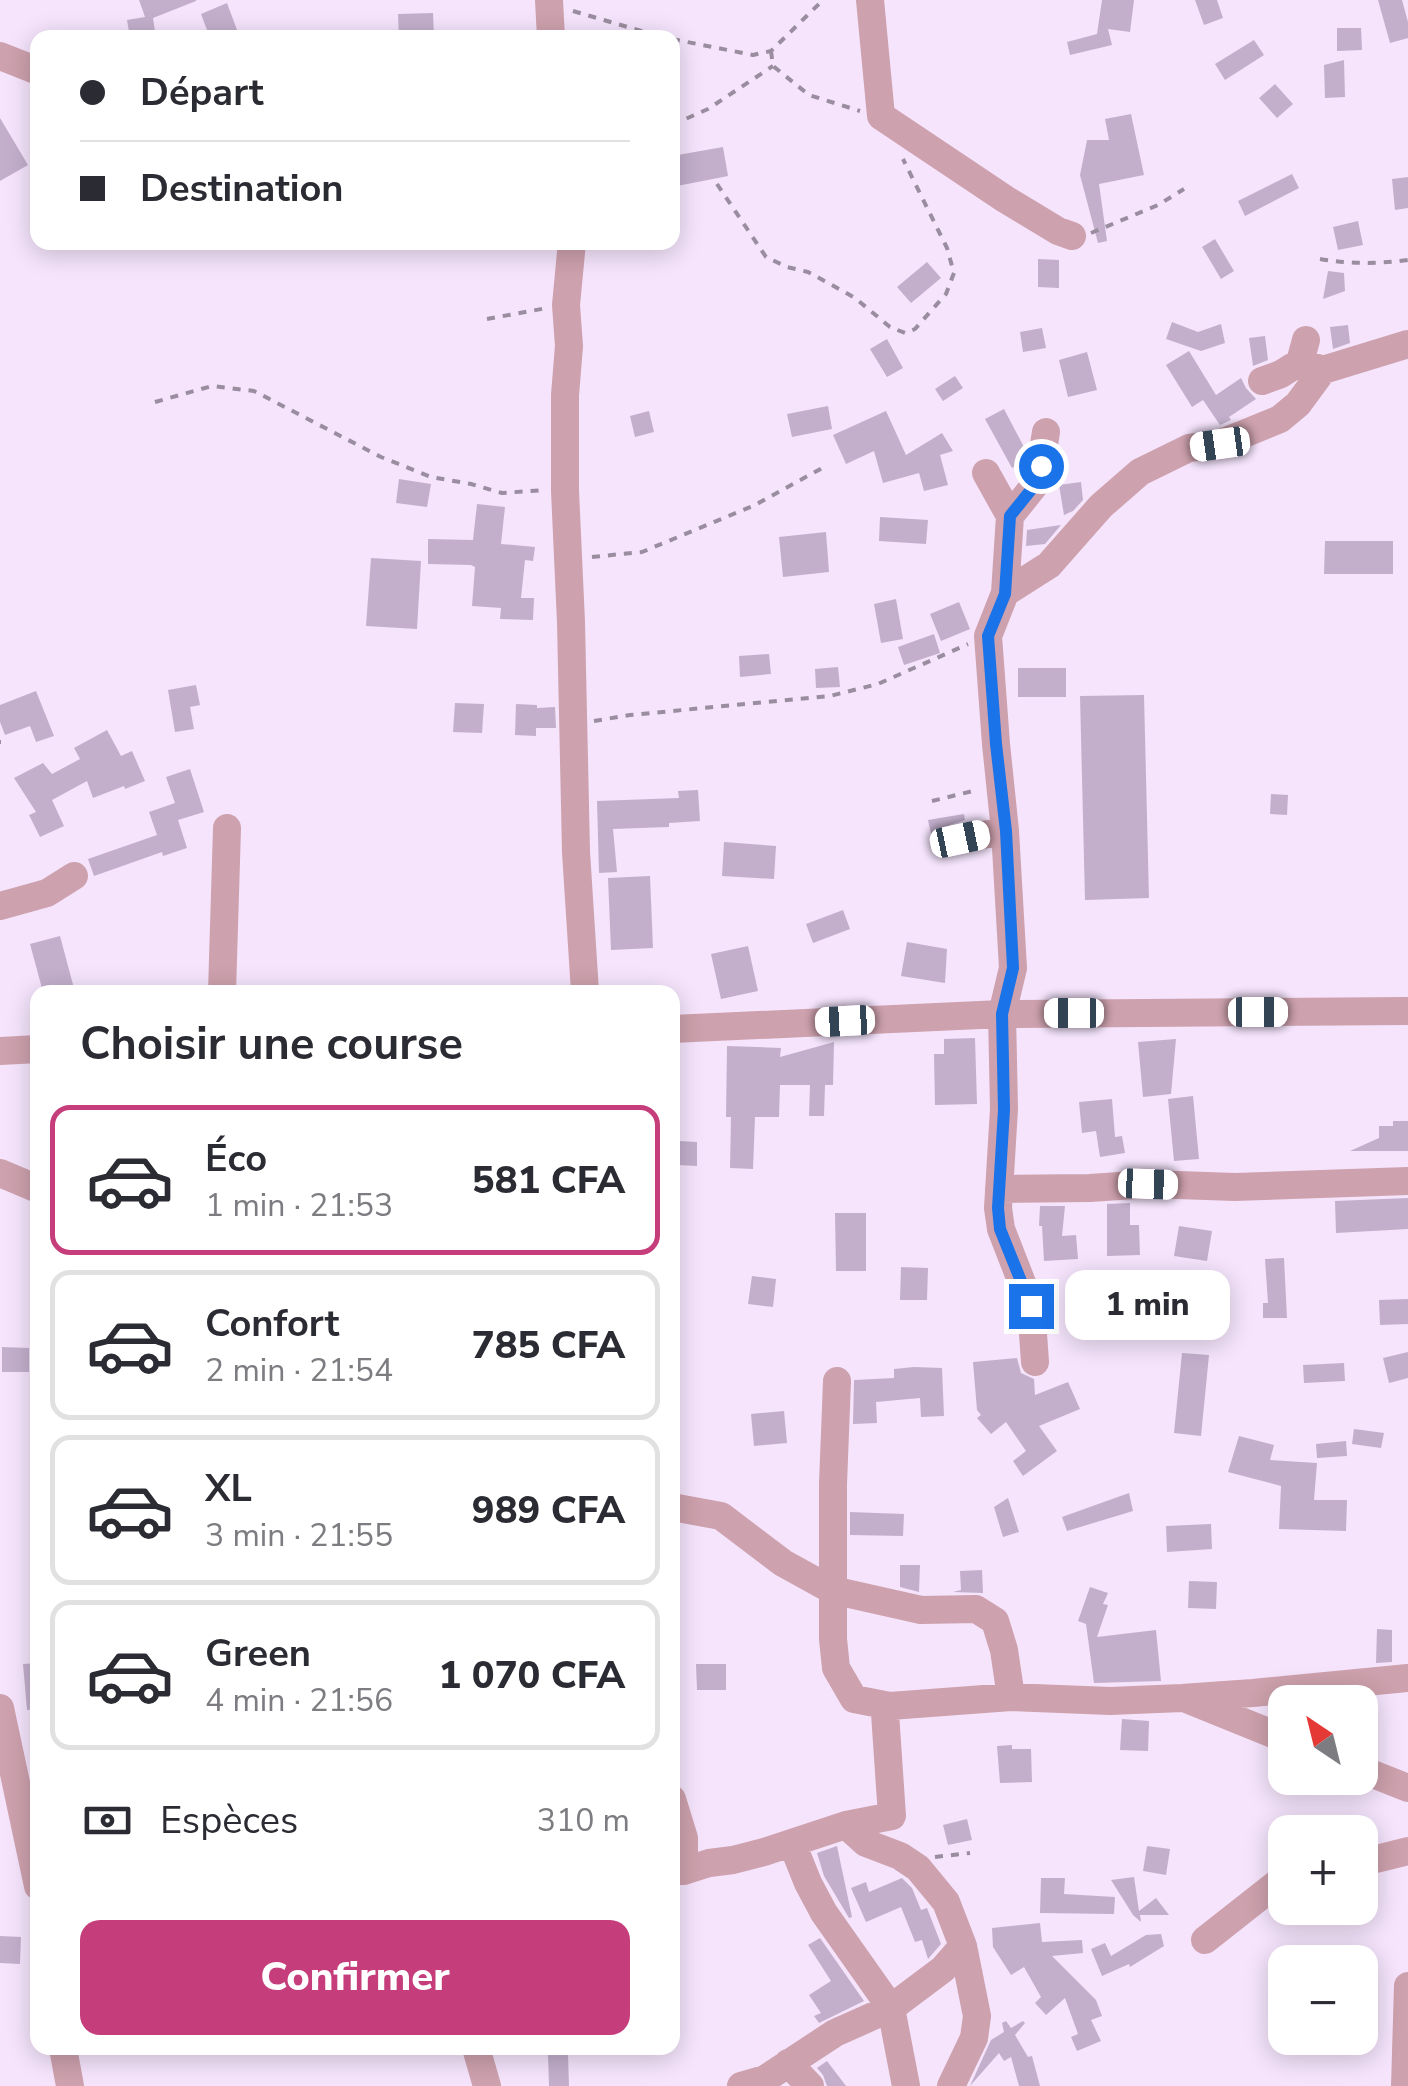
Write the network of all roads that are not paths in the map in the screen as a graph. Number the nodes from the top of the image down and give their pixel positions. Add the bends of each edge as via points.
1 (870, 0) edge
2 (549, 2) edge
3 (551, 30) edge
4 (0, 56) edge
5 (30, 68) edge
6 (1072, 236) road end
7 (571, 250) edge
8 (1408, 344) edge
9 (1310, 357) junction
10 (1262, 381) dead end
11 (1046, 432) dead end
12 (986, 473) dead end
13 (1010, 516) junction
14 (1005, 594) junction
15 (227, 828) dead end
16 (1006, 831) junction
17 (960, 839) dead end
18 (74, 876) dead end
19 (0, 906) edge
20 (222, 985) edge
21 (585, 985) edge
22 (1408, 1011) edge
23 (1002, 1014) junction
24 (680, 1028) edge
25 (30, 1050) edge
26 (0, 1051) edge
27 (0, 1173) edge
28 (1408, 1180) edge
29 (30, 1186) edge
30 (999, 1189) junction
31 (1035, 1362) dead end
32 (837, 1381) dead end
33 (680, 1508) edge
34 (832, 1590) junction
35 (1408, 1678) edge
36 (1011, 1697) junction
37 (1182, 1698) junction
38 (890, 1706) junction
39 (0, 1708) edge
40 (1268, 1731) edge
41 (1378, 1776) edge
42 (1408, 1788) edge
43 (680, 1825) edge
44 (846, 1826) junction
45 (792, 1843) junction
46 (30, 1849) edge
47 (1408, 1852) edge
48 (1378, 1859) edge
49 (680, 1860) edge
50 (680, 1870) edge
51 (1268, 1891) edge
52 (1206, 1940) dead end
53 (963, 1946) junction
54 (1408, 1986) edge
55 (891, 2008) junction
56 (64, 2055) edge
57 (478, 2055) edge
58 (788, 2063) junction
59 (70, 2086) edge
60 (487, 2086) edge
61 (740, 2086) edge
62 (810, 2086) edge
63 (906, 2086) edge
64 (951, 2086) edge
65 (1404, 2086) edge

1 - 6 street via 880,116
2 - 3 street
4 - 5 street
7 - 21 street via 564,490
8 - 9 street
9 - 10 street
9 - 14 street via 1298,404 1280,419 1220,444 1189,448 1140,472 1050,565
11 - 13 street via 1038,481
12 - 13 street
13 - 14 street
14 - 16 street via 988,636
15 - 20 street
16 - 17 street
16 - 23 street via 1013,968
18 - 19 street via 46,893
22 - 23 street
23 - 24 street
23 - 30 street
25 - 26 street
27 - 29 street
28 - 30 street
30 - 31 street via 1000,1229 1031,1306
32 - 34 street
33 - 34 street via 721,1516
34 - 36 street via 921,1610 976,1609 995,1621
34 - 38 street via 836,1668 854,1700
35 - 37 street
36 - 37 street
36 - 38 street
37 - 40 street
38 - 44 street via 885,1713 892,1816
39 - 46 street
41 - 42 street
43 - 49 street
44 - 45 street
44 - 53 street via 918,1868 946,1902
45 - 50 street
45 - 55 street via 824,1913
47 - 48 street
51 - 52 street
53 - 55 street
53 - 64 street via 977,2016
54 - 65 street
55 - 58 street
55 - 63 street
56 - 59 street
57 - 60 street
58 - 61 street
58 - 62 street

